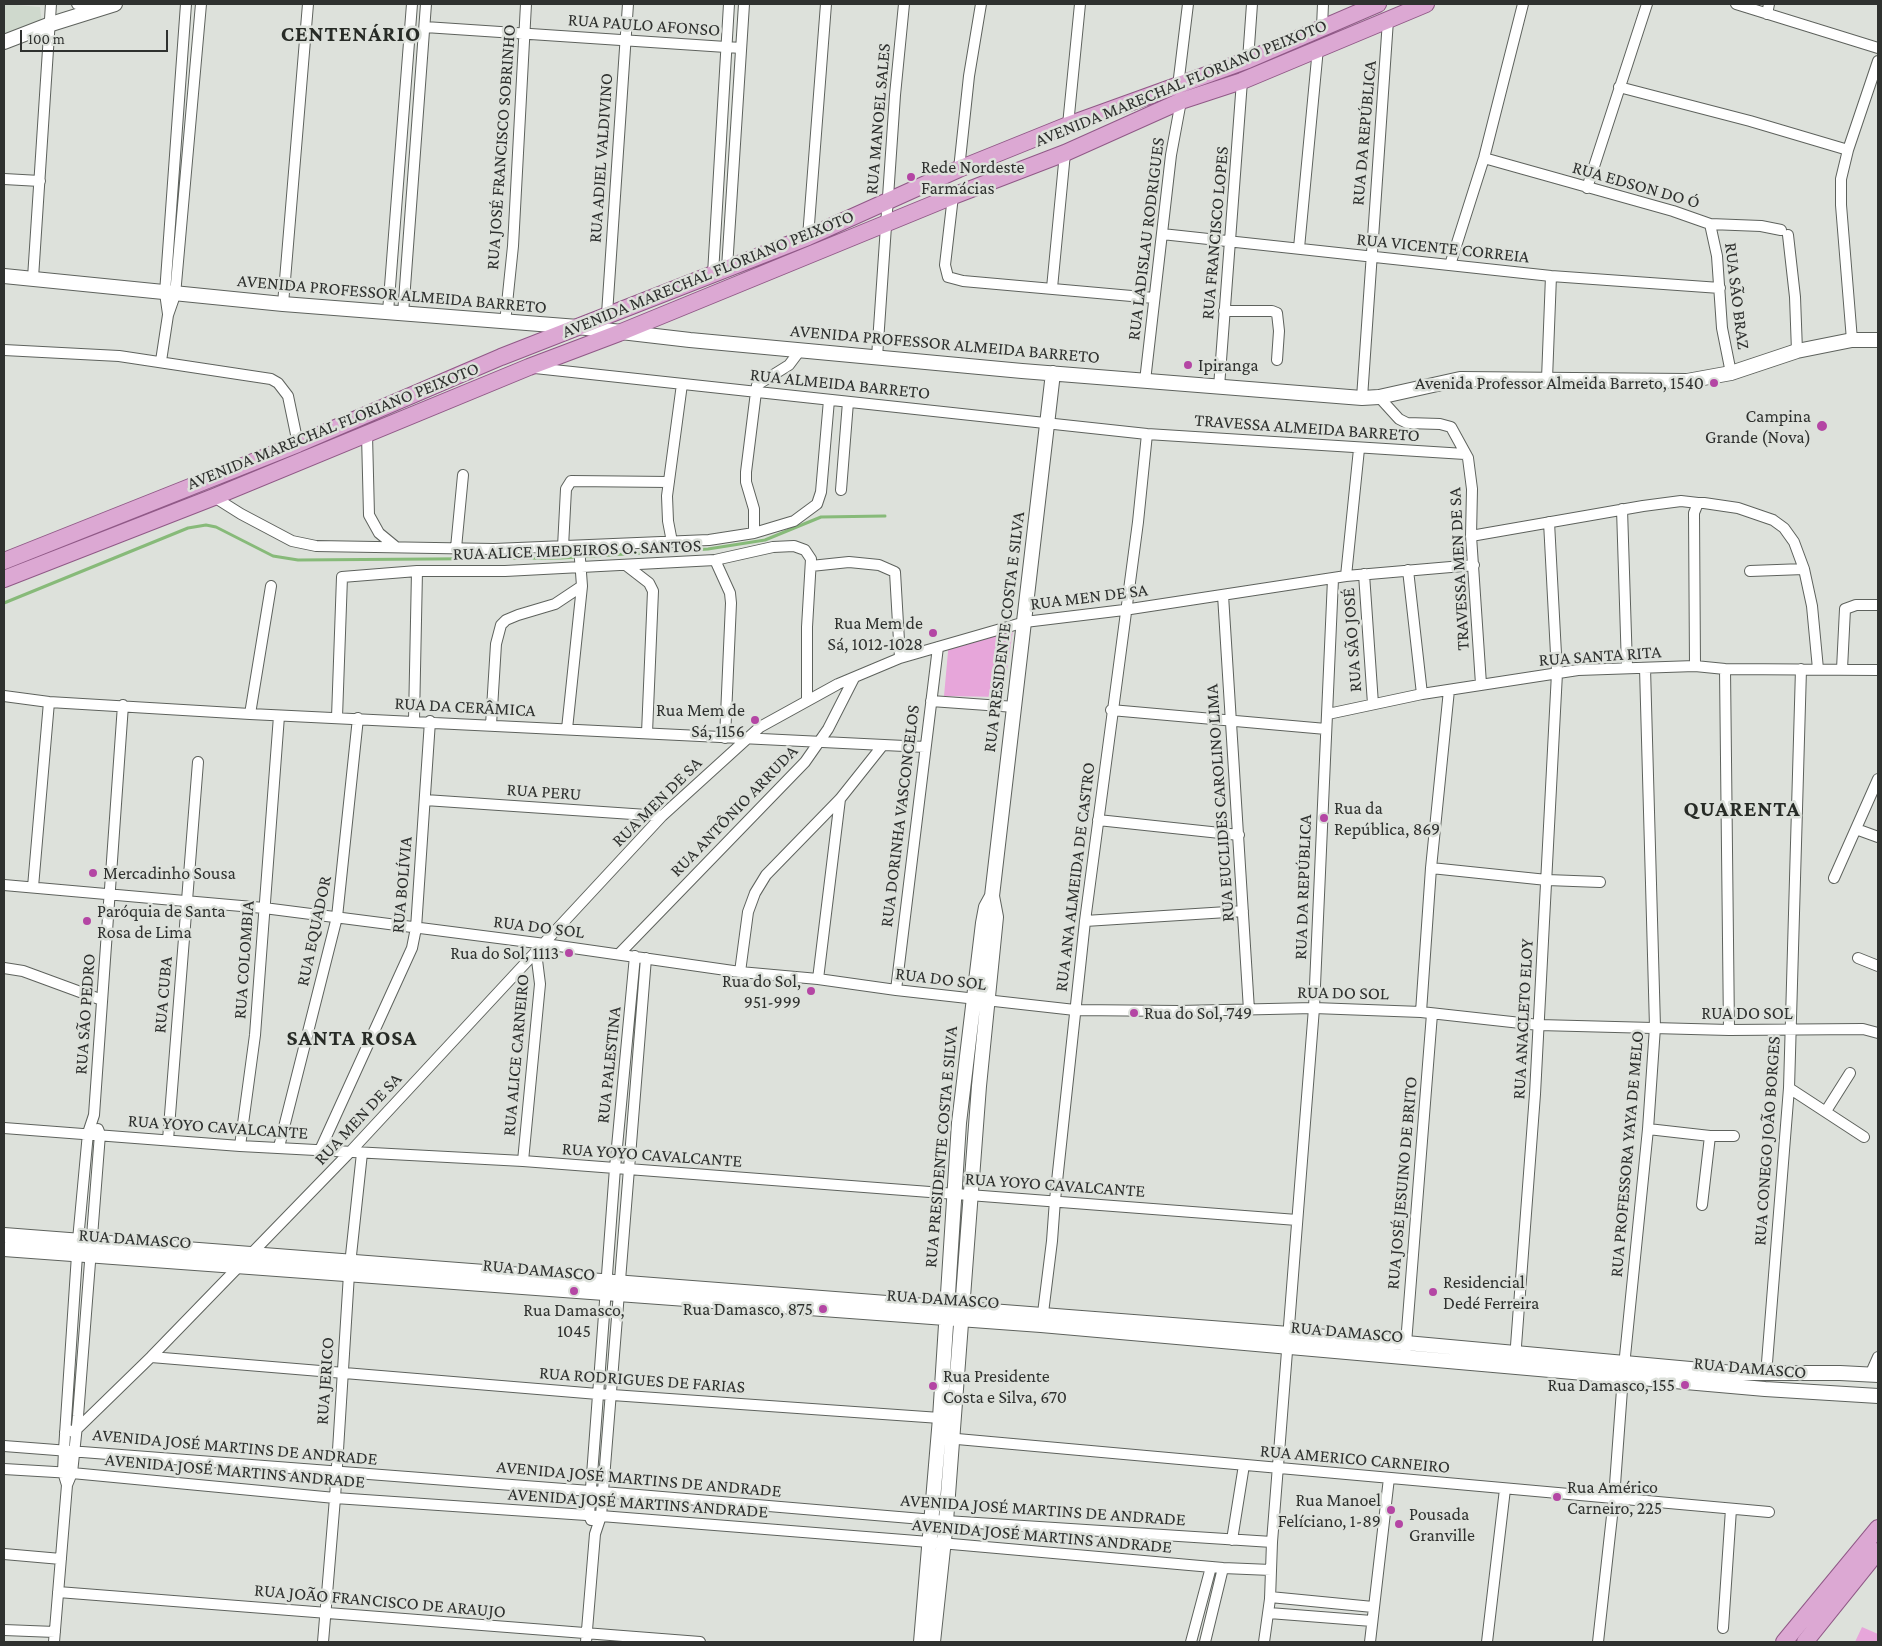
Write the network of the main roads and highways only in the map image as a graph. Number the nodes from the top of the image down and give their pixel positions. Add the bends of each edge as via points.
1 (1378, 4) edge
2 (1426, 4) edge
3 (1179, 93) junction
4 (4, 561) edge
5 (4, 579) edge
6 (1878, 1528) edge
7 (1878, 1551) edge
8 (1784, 1642) edge
9 (1805, 1642) edge

1 - 3 main road, AVENIDA MARECHAL FLORIANO PEIXOTO
2 - 3 main road, AVENIDA MARECHAL FLORIANO PEIXOTO via 1242,81
3 - 4 main road, AVENIDA MARECHAL FLORIANO PEIXOTO via 1068,124 808,237 607,314 298,444
3 - 5 main road, AVENIDA MARECHAL FLORIANO PEIXOTO via 1065,153
6 - 8 main road
7 - 9 main road

